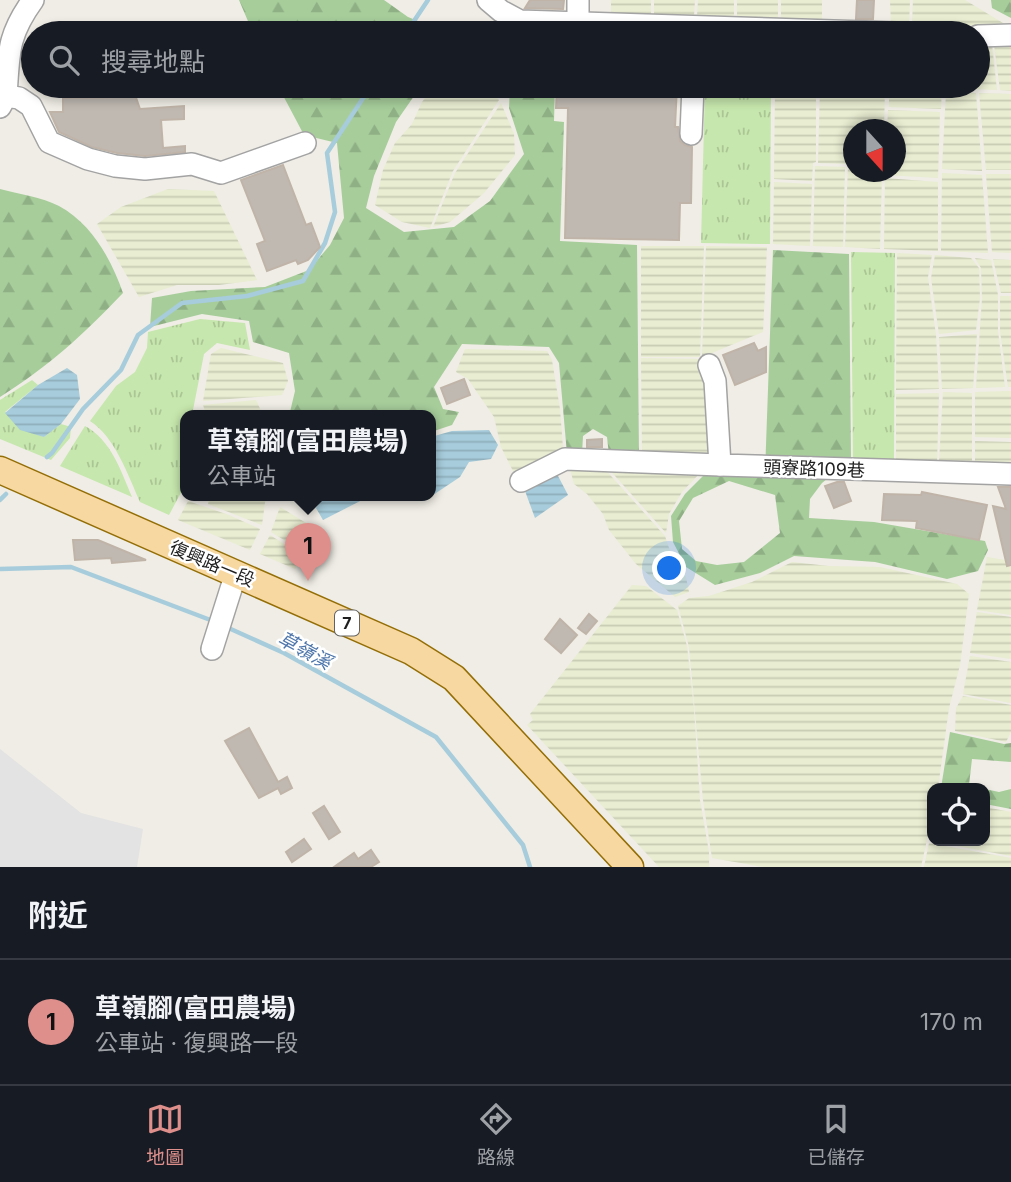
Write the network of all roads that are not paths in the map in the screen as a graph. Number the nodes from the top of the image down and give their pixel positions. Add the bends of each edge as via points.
1 (33, 0) edge
2 (488, 0) edge
3 (578, 0) edge
4 (520, 21) edge
5 (578, 21) edge
6 (1011, 35) edge
7 (990, 36) edge
8 (692, 98) edge
9 (3, 102) edge
10 (691, 134) dead end
11 (305, 143) dead end
12 (709, 365) dead end
13 (720, 465) junction
14 (0, 470) edge
15 (1011, 474) edge
16 (521, 481) dead end
17 (236, 573) junction
18 (212, 649) dead end
19 (630, 867) edge

1 - 9 lane via 10,45
2 - 4 lane
3 - 5 lane
6 - 7 lane
8 - 10 lane
9 - 11 lane via 19,98 31,106 49,142 115,166 145,169 192,164 221,173
12 - 13 lane via 715,381
13 - 15 lane, 頭寮路109巷
13 - 16 lane, 頭寮路109巷 via 565,459
14 - 17 main road, 復興路一段 / 7
17 - 18 lane
17 - 19 main road, 復興路一段 / 7 via 411,651 454,678

